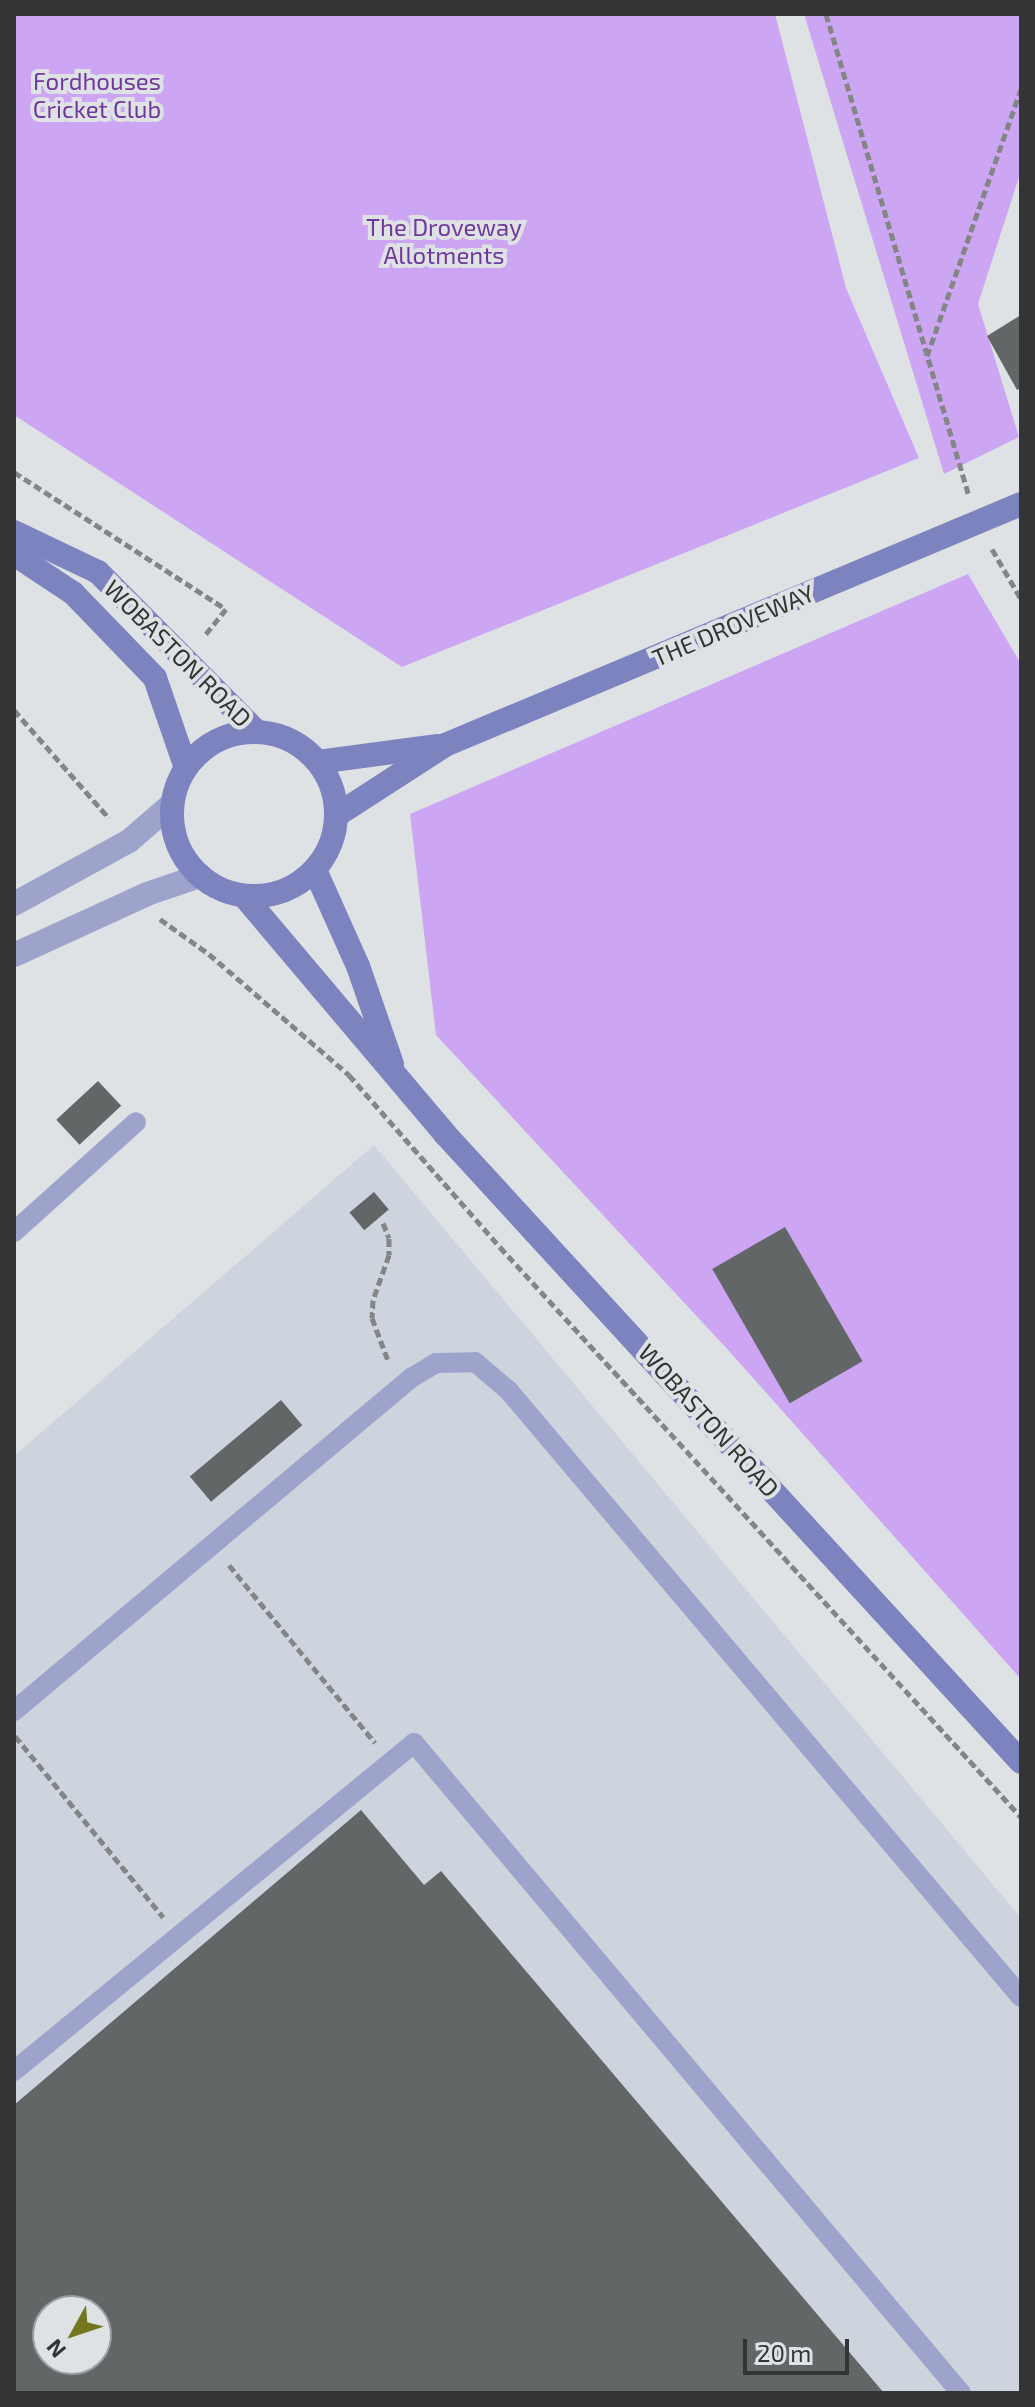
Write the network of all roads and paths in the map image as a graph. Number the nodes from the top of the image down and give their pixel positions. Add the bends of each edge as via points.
1 (826, 14) edge
2 (1021, 89) edge
3 (927, 356) junction
4 (14, 472) edge
5 (1021, 504) edge
6 (976, 520) junction
7 (14, 532) edge
8 (14, 554) edge
9 (1021, 599) edge
10 (185, 660) junction
11 (14, 710) edge
12 (256, 731) junction
13 (445, 745) junction
14 (318, 762) junction
15 (186, 768) junction
16 (172, 804) junction
17 (337, 815) junction
18 (129, 841) junction
19 (315, 870) junction
20 (200, 876) junction
21 (147, 894) junction
22 (244, 896) junction
23 (14, 904) edge
24 (14, 955) edge
25 (397, 1078) junction
26 (136, 1122) dead end
27 (383, 1223) dead end
28 (14, 1232) edge
29 (404, 1384) junction
30 (212, 1545) junction
31 (14, 1711) edge
32 (14, 1735) edge
33 (1021, 1762) edge
34 (391, 1763) junction
35 (1021, 1817) edge
36 (178, 1936) junction
37 (1021, 1997) edge
38 (14, 2071) edge
39 (961, 2393) edge

1 - 3 path
2 - 3 path
3 - 6 path
4 - 10 path via 226,609
5 - 6 street, THE DROVEWAY
6 - 9 path
6 - 13 street, THE DROVEWAY
7 - 10 street, WOBASTON ROAD via 98,572
8 - 15 street, WOBASTON ROAD via 73,593 155,678
10 - 12 street, WOBASTON ROAD
11 - 18 path
12 - 14 street via 291,740
12 - 15 street via 213,742
13 - 14 street, THE DROVEWAY
13 - 17 street, THE DROVEWAY
14 - 17 street via 335,795
15 - 16 street
16 - 18 street
16 - 20 street via 178,845
17 - 19 street via 334,836
18 - 23 street
19 - 22 street via 283,891
19 - 25 street, WOBASTON ROAD via 358,966
20 - 21 street
20 - 22 street
21 - 24 street
21 - 35 path via 163,924 209,954 349,1075
22 - 25 street, WOBASTON ROAD
25 - 33 street, WOBASTON ROAD
26 - 28 lane
27 - 29 path via 389,1255 372,1318 392,1371
29 - 30 lane
29 - 37 lane via 436,1363 475,1362 509,1391
30 - 31 lane
30 - 34 path
32 - 36 path
34 - 36 lane
34 - 39 lane via 414,1743
36 - 38 lane

